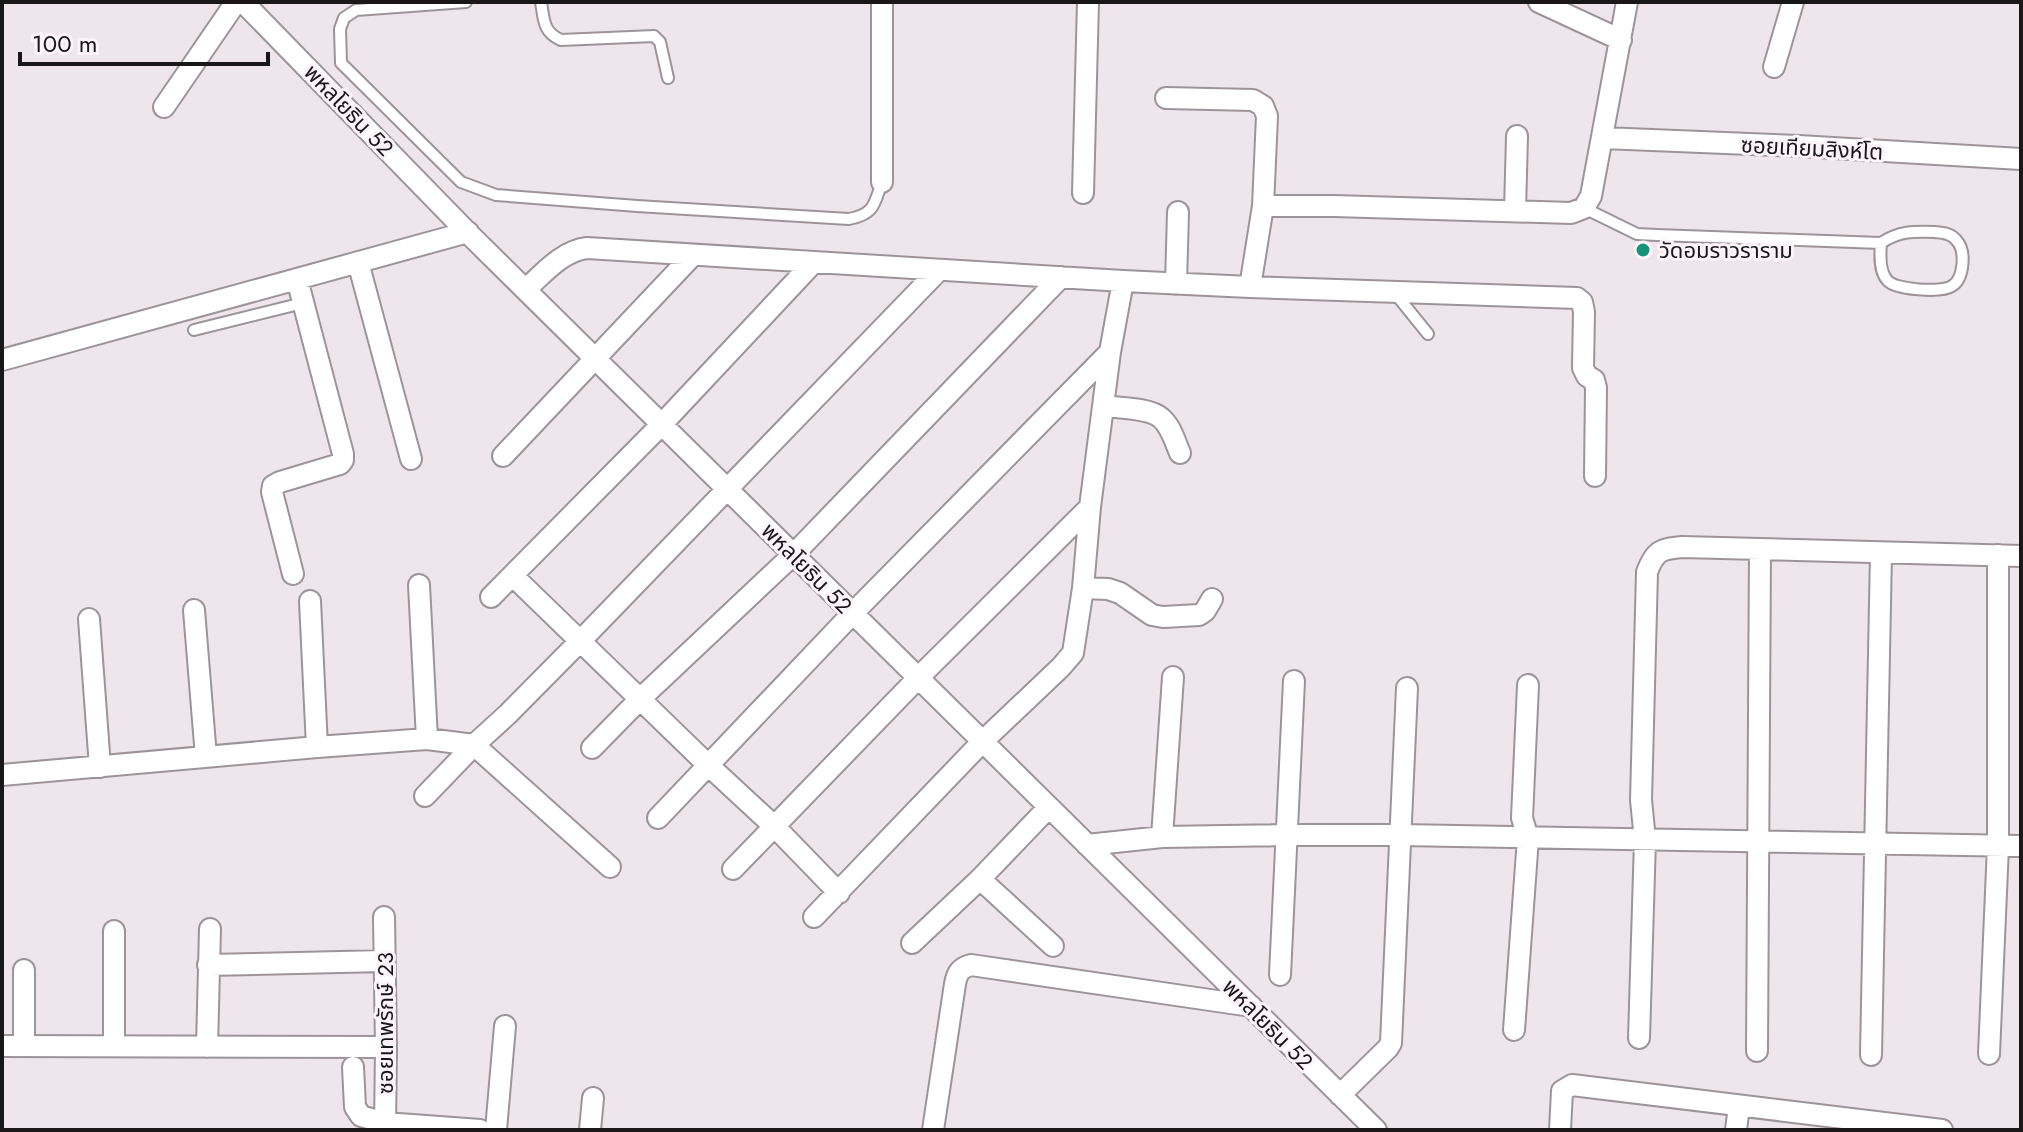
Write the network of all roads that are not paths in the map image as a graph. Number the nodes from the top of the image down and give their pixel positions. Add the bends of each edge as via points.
1 (236, 2) edge
2 (243, 2) edge
3 (466, 2) edge
4 (541, 2) edge
5 (882, 2) edge
6 (1088, 2) edge
7 (1539, 2) edge
8 (1627, 2) edge
9 (1793, 2) edge
10 (1621, 40) junction
11 (1774, 67) dead end
12 (668, 78) dead end
13 (1166, 98) dead end
14 (164, 107) dead end
15 (1517, 136) dead end
16 (1603, 138) junction
17 (2021, 159) edge
18 (882, 182) joint
19 (1083, 193) dead end
20 (1263, 206) junction
21 (1584, 208) junction
22 (1515, 211) junction
23 (1178, 212) dead end
24 (468, 232) junction
25 (1881, 243) junction
26 (693, 255) junction
27 (358, 262) junction
28 (813, 263) junction
29 (939, 270) junction
30 (1061, 277) junction
31 (297, 279) junction
32 (1123, 281) junction
33 (1176, 284) junction
34 (1250, 287) junction
35 (526, 289) junction
36 (1394, 292) junction
37 (303, 303) junction
38 (194, 330) dead end
39 (1428, 334) dead end
40 (1110, 352) junction
41 (596, 359) junction
42 (2, 360) edge
43 (1103, 406) junction
44 (662, 424) junction
45 (1180, 453) dead end
46 (503, 456) dead end
47 (411, 459) dead end
48 (1595, 476) dead end
49 (728, 489) junction
50 (1090, 507) junction
51 (1760, 550) junction
52 (1881, 553) junction
53 (794, 554) junction
54 (1998, 555) junction
55 (2021, 556) edge
56 (293, 574) dead end
57 (513, 576) junction
58 (419, 585) dead end
59 (1083, 588) junction
60 (491, 597) dead end
61 (1212, 599) dead end
62 (310, 601) dead end
63 (194, 610) dead end
64 (852, 614) junction
65 (89, 619) dead end
66 (581, 640) junction
67 (919, 677) junction
68 (1173, 677) dead end
69 (1294, 681) dead end
70 (1528, 685) dead end
71 (1407, 688) dead end
72 (640, 699) junction
73 (427, 739) junction
74 (983, 741) junction
75 (474, 745) junction
76 (317, 747) junction
77 (592, 748) dead end
78 (206, 757) junction
79 (708, 765) junction
80 (100, 767) junction
81 (2, 775) edge
82 (425, 796) dead end
83 (1049, 807) junction
84 (658, 818) dead end
85 (775, 827) junction
86 (1287, 835) junction
87 (1401, 835) junction
88 (1162, 837) junction
89 (1528, 838) junction
90 (1645, 840) junction
91 (1758, 842) junction
92 (1876, 844) junction
93 (1087, 845) junction
94 (1998, 846) junction
95 (2021, 846) edge
96 (610, 867) dead end
97 (733, 869) dead end
98 (980, 879) junction
99 (839, 893) junction
100 (384, 917) dead end
101 (814, 917) dead end
102 (210, 929) dead end
103 (114, 931) dead end
104 (912, 943) dead end
105 (1053, 946) dead end
106 (384, 961) junction
107 (208, 965) junction
108 (24, 970) dead end
109 (1280, 975) dead end
110 (1251, 1006) junction
111 (505, 1026) dead end
112 (1514, 1030) dead end
113 (1639, 1038) dead end
114 (2, 1046) edge
115 (24, 1046) junction
116 (114, 1046) junction
117 (207, 1047) junction
118 (386, 1047) junction
119 (1757, 1051) dead end
120 (1989, 1054) dead end
121 (1871, 1055) dead end
122 (353, 1067) dead end
123 (1340, 1095) junction
124 (593, 1098) dead end
125 (1739, 1106) junction
126 (1851, 1124) edge
127 (385, 1127) edge
128 (480, 1130) edge
129 (496, 1130) edge
130 (590, 1130) edge
131 (933, 1130) edge
132 (1376, 1130) edge
133 (1560, 1130) edge
134 (1736, 1130) edge
135 (1942, 1130) edge

1 - 14 street
2 - 24 street, พหลโยธิน 52
3 - 18 lane via 356,10 344,18 340,29 341,63 461,182 496,195 849,219 864,216 874,206
4 - 12 lane via 546,28 561,40 654,36
5 - 18 street
6 - 19 street
7 - 10 street
8 - 10 street
9 - 11 street
10 - 16 street
13 - 20 street via 1253,100 1263,106
15 - 22 street
16 - 17 street, ซอยเทียมสิงห์โต
16 - 21 street
20 - 22 street
20 - 34 street
21 - 22 street via 1571,213
21 - 25 lane via 1637,234
23 - 33 street
24 - 27 street
24 - 35 street, พหลโยธิน 52
25 - 25 lane via 1912,231 1948,233 1962,253 1956,284 1938,290 1896,286 1884,274
26 - 28 street
26 - 35 street via 577,249
26 - 41 street
27 - 31 street
27 - 47 street
28 - 29 street
28 - 44 street
29 - 30 street
29 - 49 street
30 - 32 street
30 - 53 street
31 - 37 street
31 - 42 street
32 - 33 street
32 - 40 street
33 - 34 street
34 - 36 street
35 - 41 street, พหลโยธิน 52
36 - 39 lane
36 - 48 street via 1564,297 1582,302 1583,368 1596,388
37 - 38 lane
37 - 56 street via 343,454 340,464 273,486
40 - 43 street
40 - 64 street
41 - 44 street, พหลโยธิน 52
41 - 46 street
43 - 45 street via 1160,417
43 - 50 street
44 - 49 street, พหลโยธิน 52
44 - 57 street
49 - 53 street, พหลโยธิน 52
49 - 66 street
50 - 59 street
50 - 67 street
51 - 52 street
51 - 90 street via 1664,549 1653,557 1647,572 1641,800
51 - 91 street
52 - 54 street
52 - 92 street
53 - 64 street, พหลโยธิน 52
53 - 72 street
54 - 55 street
54 - 94 street
57 - 60 street
57 - 66 street
58 - 73 street
59 - 61 street via 1120,593 1163,617 1199,615
59 - 74 street via 1073,653
62 - 76 street
63 - 78 street
64 - 67 street, พหลโยธิน 52
64 - 79 street
65 - 80 street
66 - 72 street
66 - 75 street
67 - 74 street, พหลโยธิน 52
67 - 85 street
68 - 88 street
69 - 86 street
70 - 89 street via 1522,818
71 - 87 street
72 - 77 street
72 - 79 street
73 - 75 street
73 - 76 street
74 - 83 street, พหลโยธิน 52
74 - 99 street
75 - 82 street
75 - 96 street
76 - 78 street
78 - 80 street
79 - 84 street
79 - 85 street
80 - 81 street
83 - 93 street, พหลโยธิน 52
83 - 98 street
85 - 97 street
85 - 99 street
86 - 87 street
86 - 88 street
86 - 109 street
87 - 89 street
87 - 123 street via 1391,1043
88 - 93 street
89 - 90 street
89 - 112 street
90 - 91 street
90 - 113 street
91 - 92 street
91 - 119 street
92 - 94 street
92 - 121 street
93 - 110 street, พหลโยธิน 52
94 - 95 street
94 - 120 street
98 - 104 street
98 - 105 street
99 - 101 street
100 - 106 street, ซอยเทพรักษ์ 23
102 - 107 street
103 - 116 street
106 - 107 street
106 - 118 street, ซอยเทพรักษ์ 23
107 - 117 street
108 - 115 street
110 - 123 street, พหลโยธิน 52
110 - 131 street via 965,967 955,984
111 - 129 street
114 - 115 street
115 - 116 street
116 - 117 street
117 - 118 street
118 - 127 street, ซอยเทพรักษ์ 23
122 - 127 street via 358,1113
123 - 132 street, พหลโยธิน 52
124 - 130 street
125 - 126 street
125 - 133 street via 1572,1085 1562,1091
125 - 134 street
126 - 135 street
127 - 128 street

